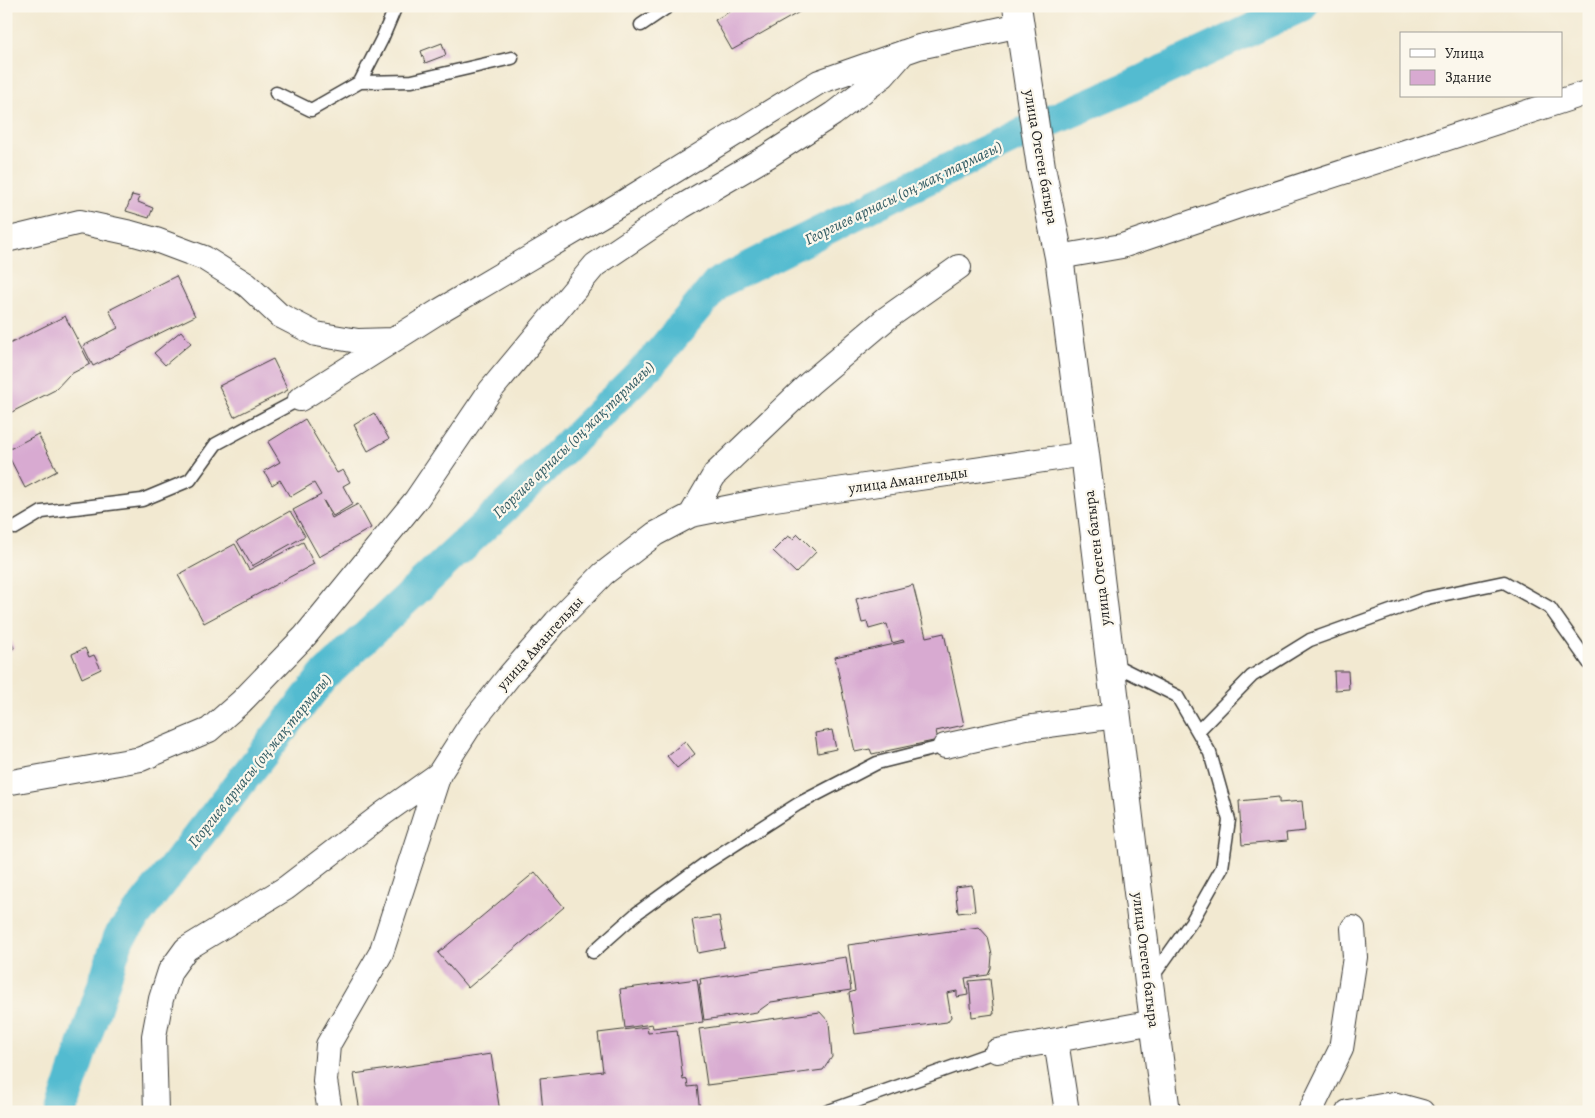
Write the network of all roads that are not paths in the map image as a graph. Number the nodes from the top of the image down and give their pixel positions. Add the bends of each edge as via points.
1 (396, 6) edge
2 (669, 6) edge
3 (1019, 16) edge
4 (640, 25) dead end
5 (904, 52) junction
6 (512, 58) dead end
7 (360, 82) junction
8 (1589, 92) edge
9 (276, 93) dead end
10 (6, 240) edge
11 (1059, 258) junction
12 (959, 267) dead end
13 (393, 340) junction
14 (300, 399) joint
15 (1085, 454) junction
16 (691, 515) junction
17 (15, 528) dead end
18 (1110, 662) junction
19 (1589, 663) edge
20 (1116, 716) junction
21 (1198, 731) junction
22 (945, 746) joint
23 (439, 774) junction
24 (6, 783) edge
25 (1353, 928) dead end
26 (593, 952) dead end
27 (1148, 983) junction
28 (1154, 1022) junction
29 (1056, 1041) junction
30 (997, 1051) joint
31 (156, 1112) edge
32 (330, 1112) edge
33 (826, 1112) edge
34 (1067, 1112) edge
35 (1166, 1112) edge
36 (1310, 1112) edge
37 (1348, 1112) edge
38 (1422, 1112) edge

1 - 7 lane
2 - 4 lane
3 - 5 street
3 - 11 main road, улица Отеген батыра via 1041,167
5 - 13 street via 819,82
5 - 24 street via 883,76 833,114 681,207 595,266 490,391 416,500 305,636 209,730 141,759
6 - 7 lane via 412,81
7 - 9 lane via 311,110
8 - 11 street via 1122,246
10 - 13 street via 80,222 131,233 204,258 247,285 279,316 316,334 358,341
11 - 15 main road, улица Отеген батыра
12 - 16 street via 887,318 810,383 715,474
13 - 14 street
14 - 17 lane via 216,444 190,480 142,500 42,512
15 - 16 street, улица Амангельды via 761,501
15 - 18 main road, улица Отеген батыра
16 - 23 street, улица Амангельды via 655,534 604,574 556,622 471,724
18 - 20 main road, улица Отеген батыра
18 - 21 lane via 1177,696
19 - 21 lane via 1550,608 1504,582 1427,598 1310,640 1252,676
20 - 22 street via 1026,728
20 - 27 main road, улица Отеген батыра
21 - 27 lane via 1210,753 1229,820 1222,868 1192,921
22 - 26 lane via 877,763 798,804 688,876 637,913
23 - 31 street via 286,888 186,949 170,971 154,1036
23 - 32 street, улица Амангельды via 381,953 328,1045 325,1081
25 - 36 street via 1354,956 1341,1048
27 - 28 main road, улица Отеген батыра
28 - 29 street
28 - 35 main road, улица Отеген батыра
29 - 30 street
29 - 34 street
30 - 33 lane
37 - 38 street via 1393,1104

